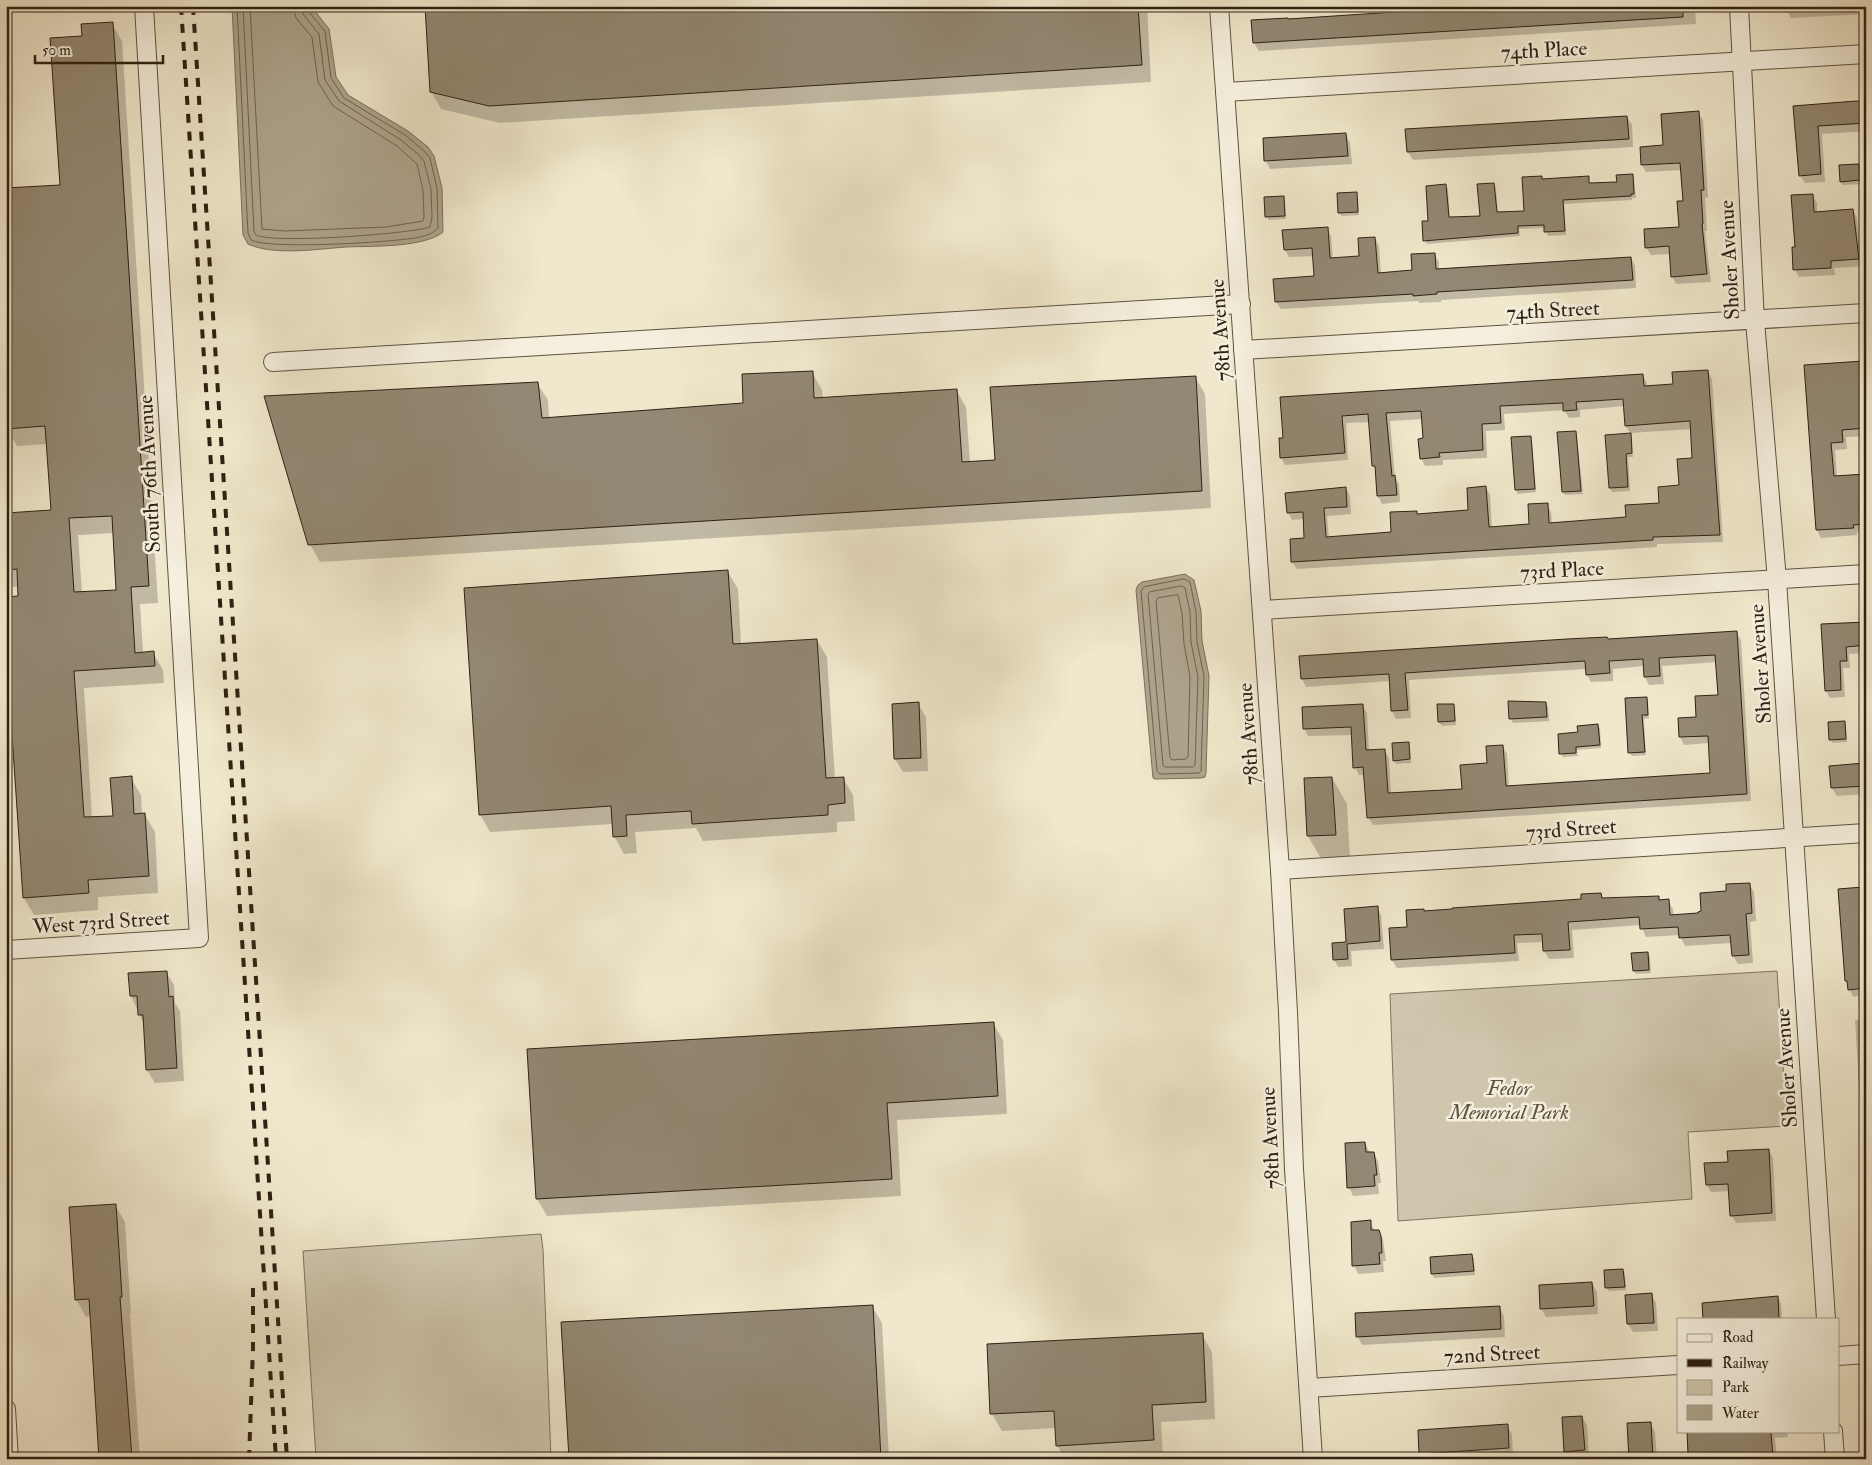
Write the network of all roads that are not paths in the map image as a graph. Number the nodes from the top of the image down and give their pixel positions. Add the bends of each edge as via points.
1 (144, 6) edge
2 (1219, 6) edge
3 (1739, 6) edge
4 (1866, 54) edge
5 (1742, 61) junction
6 (1225, 92) junction
7 (1241, 304) junction
8 (1866, 313) edge
9 (1755, 321) junction
10 (1243, 350) junction
11 (273, 362) dead end
12 (1866, 574) edge
13 (1777, 580) junction
14 (1262, 610) junction
15 (1866, 834) edge
16 (1793, 838) junction
17 (1280, 870) junction
18 (199, 938) joint
19 (6, 950) edge
20 (1826, 1318) edge
21 (1866, 1354) edge
22 (1840, 1356) edge
23 (1677, 1365) edge
24 (1309, 1388) junction
25 (6, 1410) edge
26 (1833, 1432) edge
27 (9, 1459) edge
28 (1313, 1459) edge
29 (1835, 1459) edge

1 - 18 street, South 76th Avenue
2 - 6 street, 78th Avenue
3 - 5 street, Sholer Avenue
4 - 5 street, 74th Place
5 - 6 street, 74th Place
5 - 9 street, Sholer Avenue
6 - 7 street, 78th Avenue
7 - 10 street, 78th Avenue
7 - 11 street
8 - 9 street, 74th Street
9 - 10 street, 74th Street
9 - 13 street, Sholer Avenue
10 - 14 street, 78th Avenue
12 - 13 street, 73rd Place
13 - 14 street, 73rd Place
13 - 16 street, Sholer Avenue
14 - 17 street, 78th Avenue
15 - 16 street, 73rd Street
16 - 17 street, 73rd Street
16 - 20 street, Sholer Avenue
17 - 24 street, 78th Avenue via 1294,1169
18 - 19 street, West 73rd Street
21 - 22 street
23 - 24 street, 72nd Street
24 - 28 street, 78th Avenue
25 - 27 street
26 - 29 street

